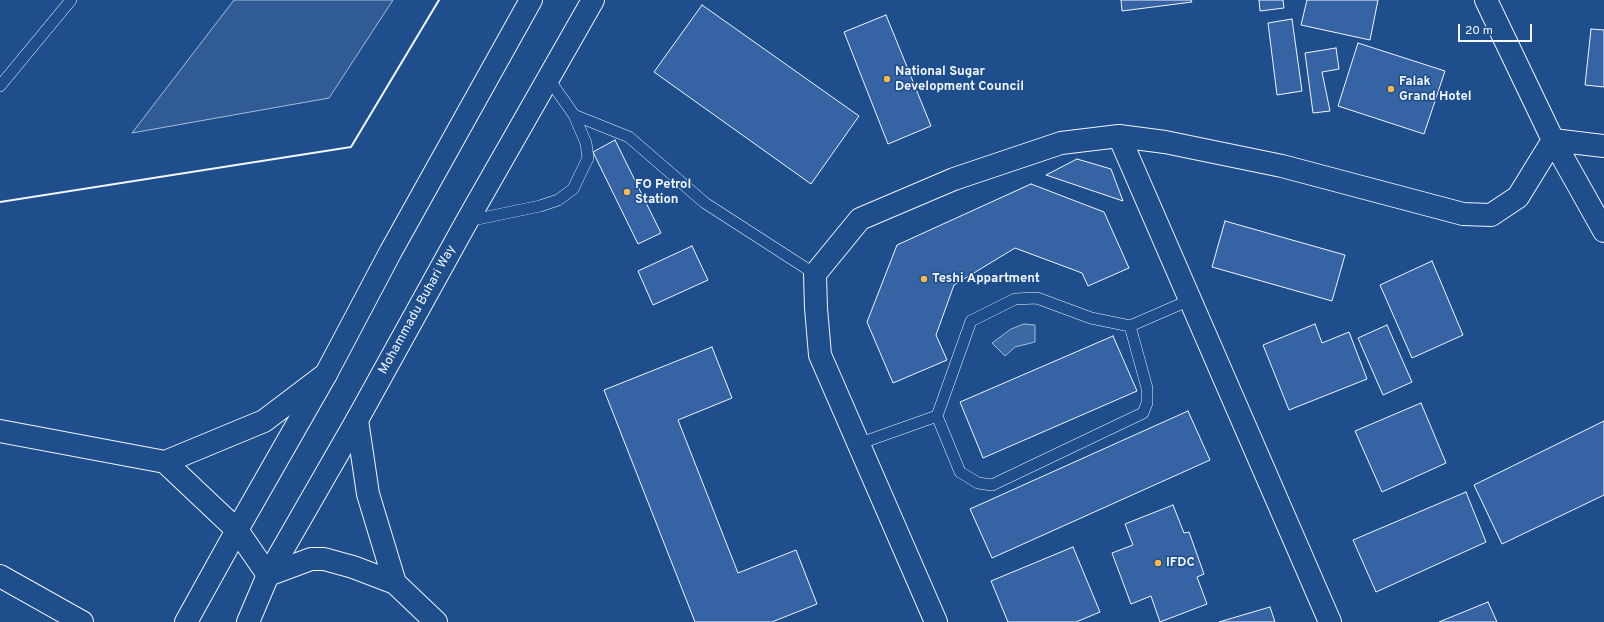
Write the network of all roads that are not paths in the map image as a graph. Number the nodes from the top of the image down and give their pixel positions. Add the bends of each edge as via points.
1 (71, 0) edge
2 (532, 0) edge
3 (593, 0) edge
4 (1486, 0) edge
5 (548, 78) junction
6 (0, 86) edge
7 (574, 115) junction
8 (1119, 136) junction
9 (1553, 140) junction
10 (1604, 146) edge
11 (467, 221) junction
12 (1604, 231) edge
13 (815, 274) junction
14 (1190, 300) junction
15 (1130, 326) junction
16 (326, 374) junction
17 (937, 416) junction
18 (357, 420) junction
19 (0, 431) edge
20 (858, 444) junction
21 (165, 462) junction
22 (237, 530) junction
23 (268, 575) junction
24 (0, 576) edge
25 (395, 583) junction
26 (82, 622) edge
27 (186, 622) edge
28 (248, 622) edge
29 (436, 622) edge
30 (936, 622) edge
31 (1330, 622) edge

1 - 6 lane
2 - 16 main road via 391,251
3 - 5 main road, Mohammadu Buhari Way
4 - 9 main road
5 - 7 lane
5 - 11 main road, Mohammadu Buhari Way
7 - 11 lane via 586,143 588,158 573,189 558,200 540,206
7 - 13 lane via 629,137 705,203
8 - 9 main road via 1165,142 1282,166 1463,214 1491,215 1518,197
8 - 13 main road via 1061,143 954,179 860,219
8 - 14 main road
9 - 10 main road
9 - 12 main road
11 - 18 main road, Mohammadu Buhari Way
13 - 20 main road via 820,355
14 - 15 lane
14 - 31 main road
15 - 17 lane via 1091,318 1036,298 1015,299 971,321
15 - 17 lane via 1147,388 1147,403 1143,413 992,485 978,483 960,472
16 - 21 main road via 264,421
16 - 22 main road
17 - 20 lane
18 - 23 main road, Mohammadu Buhari Way
18 - 25 main road via 368,494
19 - 21 main road
20 - 30 main road
21 - 22 main road
22 - 23 main road
22 - 27 main road
23 - 25 main road via 311,559 324,558
23 - 28 main road, Mohammadu Buhari Way
24 - 26 main road
25 - 29 main road

